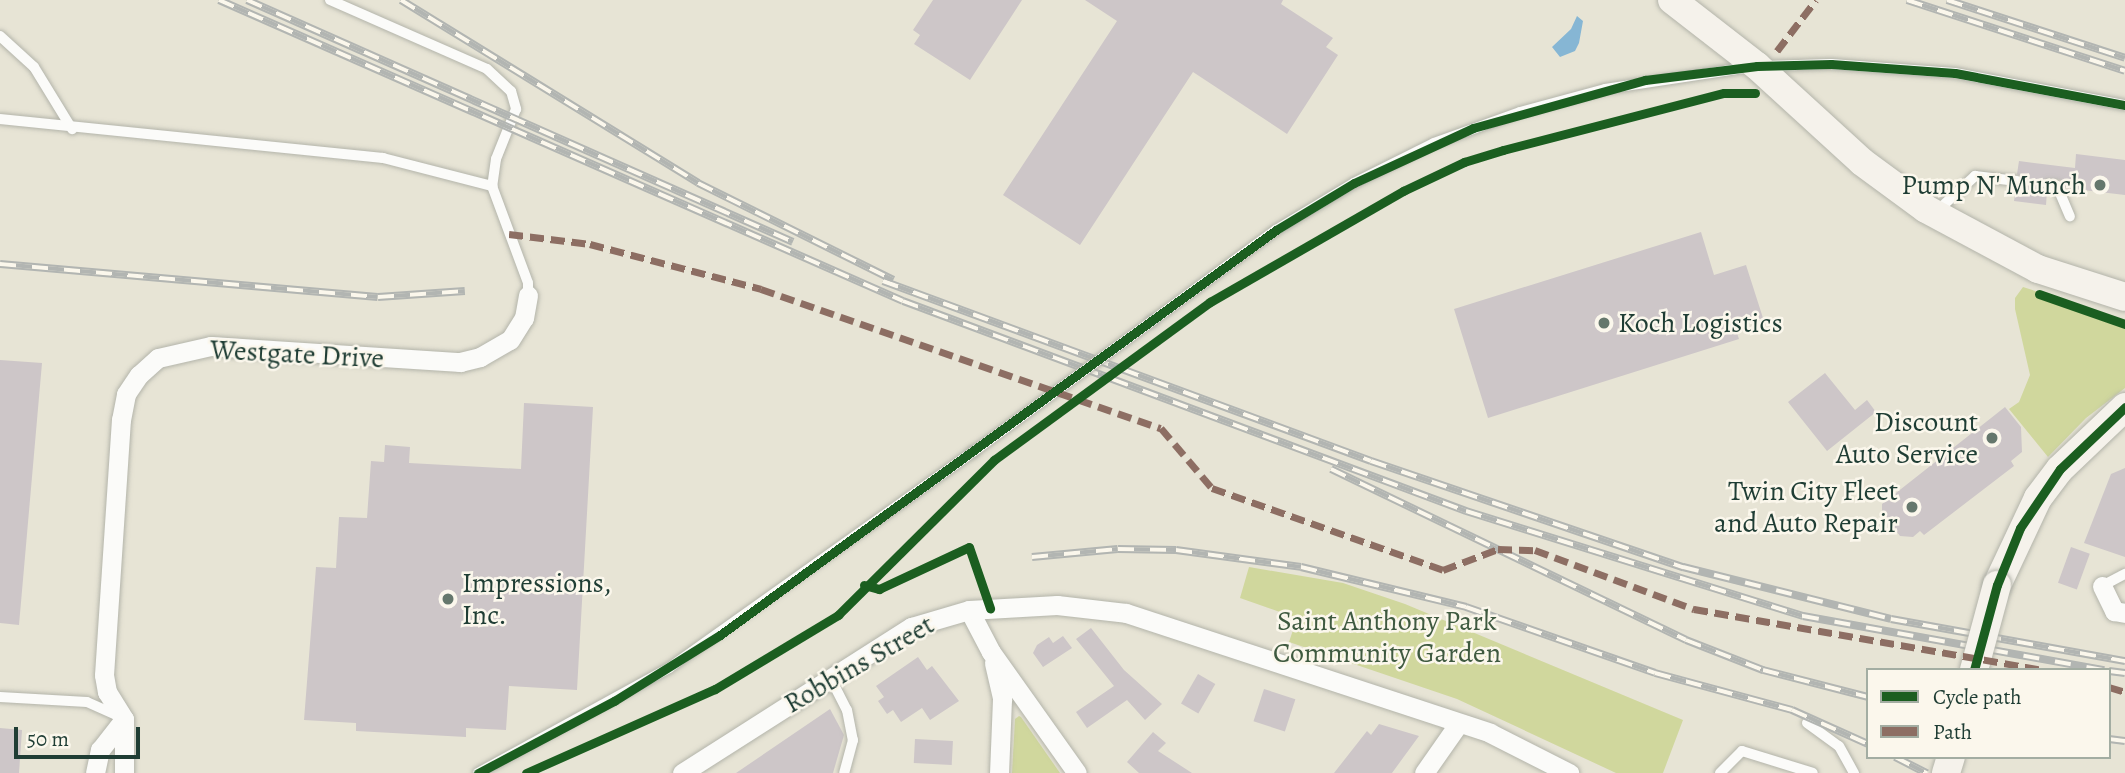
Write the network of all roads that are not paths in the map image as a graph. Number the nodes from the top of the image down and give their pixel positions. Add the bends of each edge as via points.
1 (330, 0) edge
2 (1672, 0) edge
3 (0, 36) edge
4 (1757, 66) junction
5 (2125, 105) edge
6 (0, 120) edge
7 (72, 129) junction
8 (2017, 181) dead end
9 (2048, 185) dead end
10 (492, 186) junction
11 (1934, 213) junction
12 (2070, 216) dead end
13 (528, 295) joint
14 (2125, 297) edge
15 (2125, 407) edge
16 (2125, 574) edge
17 (2102, 586) joint
18 (969, 610) junction
19 (2125, 613) edge
20 (991, 652) junction
21 (1975, 668) edge
22 (830, 677) junction
23 (0, 697) edge
24 (124, 719) junction
25 (1459, 723) junction
26 (1807, 723) dead end
27 (95, 773) edge
28 (124, 773) edge
29 (478, 773) edge
30 (682, 773) edge
31 (844, 773) edge
32 (999, 773) edge
33 (1077, 773) edge
34 (1424, 773) edge
35 (1569, 773) edge
36 (1720, 773) edge
37 (1813, 773) edge
38 (1854, 773) edge

1 - 10 lane via 487,69 511,91 516,109 496,159
2 - 4 street
3 - 7 lane via 34,67
4 - 5 lane via 1831,64 1955,73
4 - 11 street via 1861,162
4 - 29 lane, bridge via 1605,89 1520,112 1434,144 1354,183 1276,230 669,668
6 - 7 lane
7 - 10 lane via 383,158
8 - 11 lane via 1975,176
9 - 12 lane via 2057,186
10 - 13 lane via 528,283
11 - 14 street via 2038,269
13 - 24 street, Westgate Drive via 524,318 510,340 480,358 460,362 211,346 158,358 139,375 126,394 121,419 104,675 107,692
15 - 21 street, bridge via 2060,469 2038,498 1997,585
16 - 17 lane
17 - 19 street via 2114,611
18 - 20 street
18 - 22 street, Robbins Street via 911,627
18 - 25 street, Robbins Street via 1057,605 1126,613
20 - 32 street via 1002,699
20 - 33 street
22 - 30 street, Robbins Street
22 - 31 lane via 847,710 853,740
23 - 24 lane via 87,702
24 - 27 street via 100,750
24 - 28 street
25 - 34 street
25 - 35 street, Robbins Street via 1490,733
26 - 38 lane via 1839,746
36 - 37 lane via 1742,751

